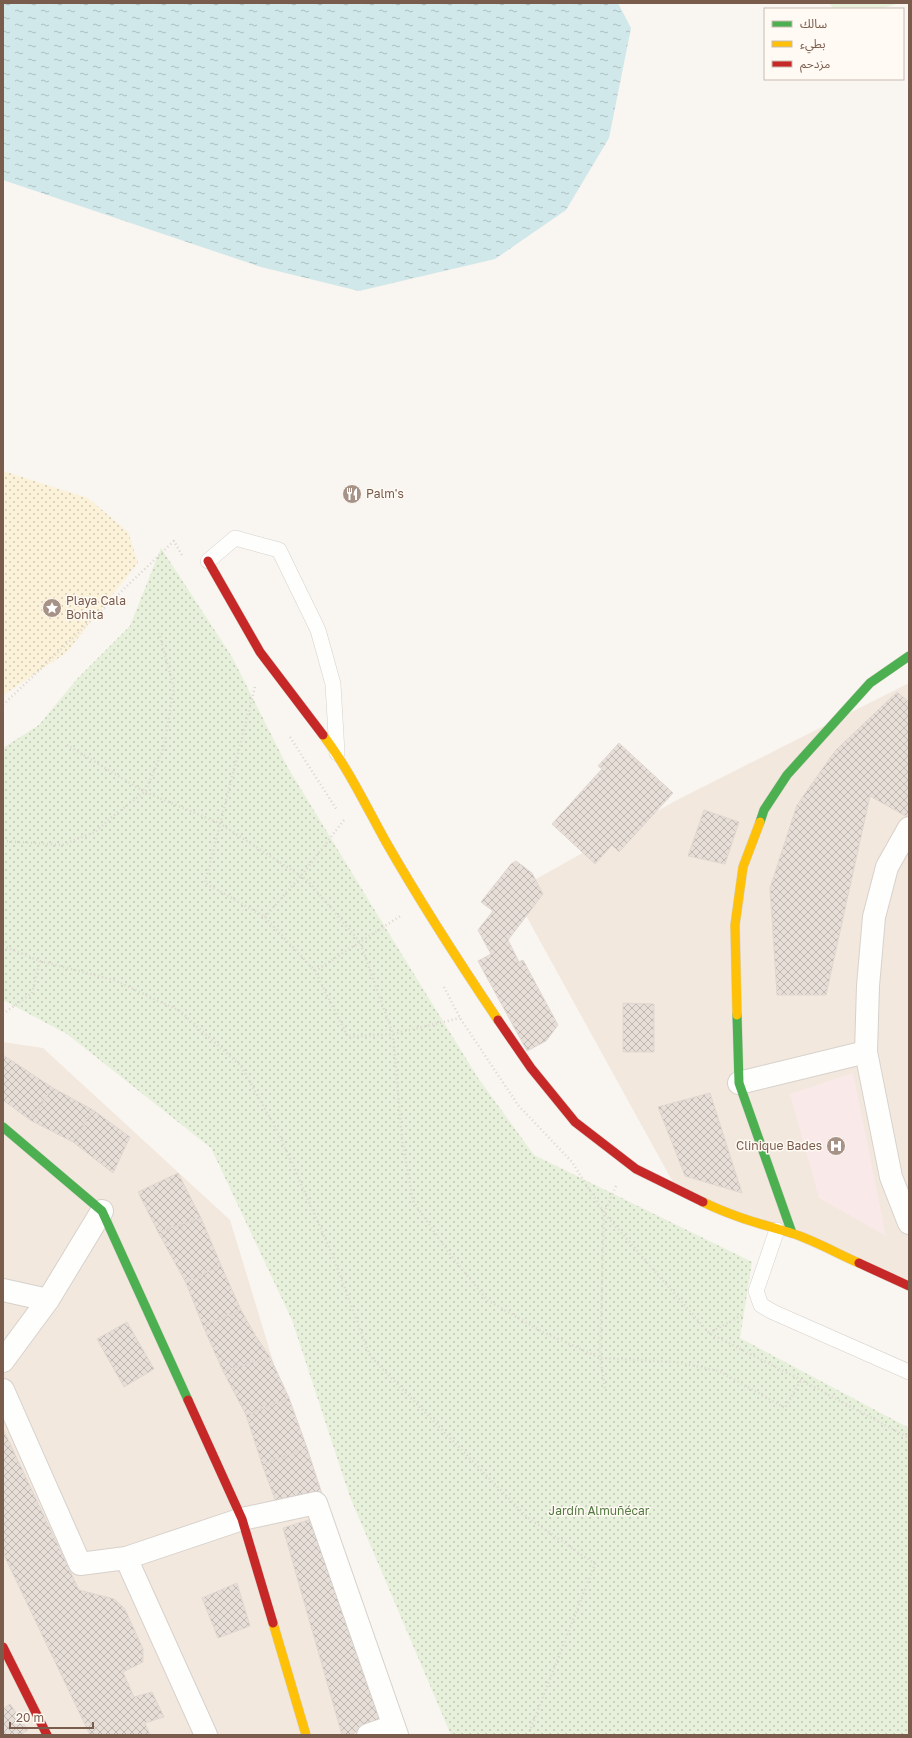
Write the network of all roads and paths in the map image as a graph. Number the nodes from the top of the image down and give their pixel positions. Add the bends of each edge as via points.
1 (174, 541) dead end
2 (208, 561) joint
3 (159, 633) dead end
4 (909, 656) edge
5 (256, 684) dead end
6 (3, 705) edge
7 (67, 745) dead end
8 (337, 753) junction
9 (145, 792) junction
10 (344, 820) dead end
11 (219, 823) junction
12 (909, 828) edge
13 (3, 841) edge
14 (902, 850) edge
15 (300, 876) junction
16 (404, 914) dead end
17 (265, 917) junction
18 (360, 942) junction
19 (3, 946) edge
20 (40, 961) junction
21 (315, 971) junction
22 (3, 1014) edge
23 (460, 1018) dead end
24 (393, 1034) junction
25 (866, 1052) junction
26 (739, 1083) junction
27 (3, 1127) edge
28 (628, 1162) junction
29 (102, 1211) junction
30 (909, 1223) edge
31 (784, 1232) junction
32 (909, 1286) edge
33 (3, 1290) edge
34 (48, 1300) junction
35 (761, 1305) junction
36 (709, 1333) dead end
37 (600, 1358) junction
38 (3, 1361) edge
39 (909, 1372) edge
40 (801, 1380) dead end
41 (605, 1388) dead end
42 (3, 1390) edge
43 (894, 1430) dead end
44 (909, 1438) edge
45 (242, 1519) junction
46 (126, 1558) junction
47 (3, 1647) edge
48 (396, 1731) edge
49 (47, 1735) edge
50 (206, 1735) edge
51 (306, 1735) edge
52 (368, 1735) edge
53 (528, 1735) edge

1 - 6 path
2 - 8 street via 260,652
2 - 8 lane via 235,538 279,550 318,630 333,684
3 - 9 path via 174,688 164,747
4 - 26 street via 870,684 822,734 787,775 764,810 743,867 734,925
5 - 11 path
7 - 9 path
8 - 28 street via 387,843 453,950 531,1068 575,1122
9 - 11 path
9 - 13 path via 95,832 62,845
10 - 15 path
11 - 15 path
11 - 17 path via 205,883
12 - 14 street
14 - 25 street via 887,867 874,917
15 - 17 path
15 - 18 path via 307,880
16 - 18 path
17 - 21 path
18 - 21 path
18 - 24 path
19 - 20 path
20 - 22 path via 32,993
20 - 53 path via 114,980 180,1011 241,1066 279,1134 332,1254 370,1356 527,1517 595,1564
21 - 24 path via 348,1037
23 - 24 path
24 - 37 path via 402,1139 413,1201 449,1254 487,1300 541,1331
25 - 26 street
25 - 30 street via 892,1177
26 - 31 street
27 - 29 street
28 - 31 street via 636,1169 723,1212
28 - 37 path via 604,1213
29 - 34 street
29 - 45 street
31 - 32 street
31 - 35 lane via 756,1291
33 - 34 street
34 - 38 street
35 - 36 path
35 - 39 lane
37 - 40 path via 676,1362 719,1371 785,1408
37 - 41 path
42 - 46 street via 80,1564
43 - 44 path
45 - 46 street
45 - 48 street via 316,1503
45 - 51 street
46 - 50 street
47 - 49 street
48 - 52 street

